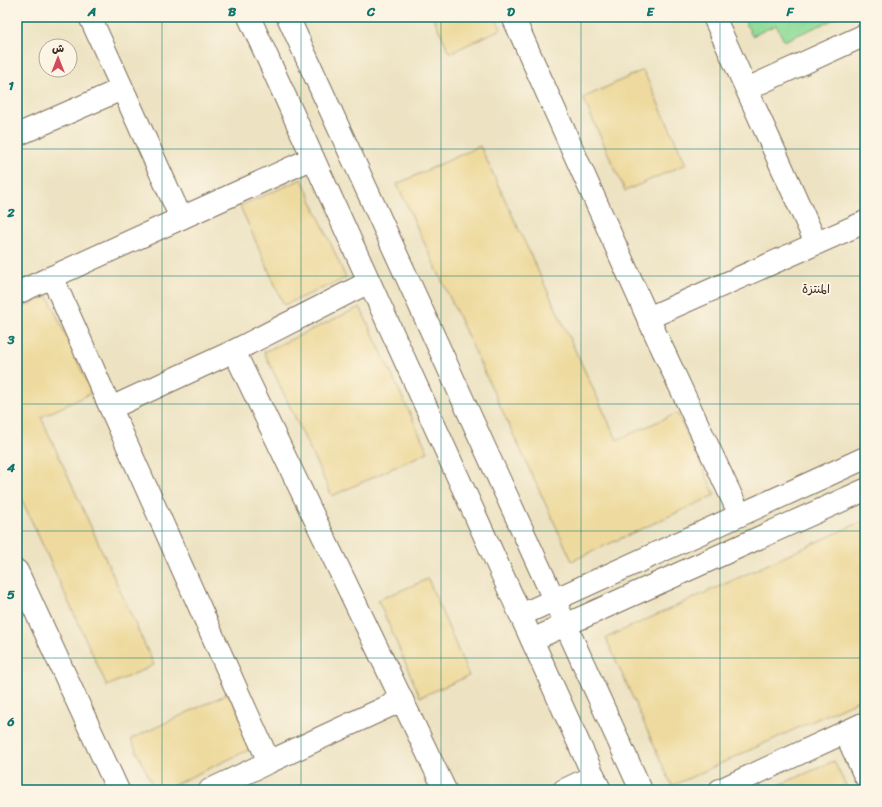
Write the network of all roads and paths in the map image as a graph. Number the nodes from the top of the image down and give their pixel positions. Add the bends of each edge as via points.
1 (90, 17) edge
2 (248, 17) edge
3 (288, 17) edge
4 (513, 17) edge
5 (714, 17) edge
6 (865, 36) edge
7 (122, 89) junction
8 (747, 89) junction
9 (17, 135) edge
10 (313, 158) junction
11 (181, 218) junction
12 (865, 222) edge
13 (816, 243) junction
14 (52, 276) junction
15 (369, 282) junction
16 (17, 293) edge
17 (648, 318) junction
18 (234, 351) junction
19 (111, 408) junction
20 (865, 458) edge
21 (865, 490) edge
22 (740, 515) junction
23 (17, 571) edge
24 (554, 600) junction
25 (521, 615) junction
26 (566, 625) junction
27 (532, 640) junction
28 (402, 700) junction
29 (865, 723) edge
30 (845, 732) junction
31 (269, 762) junction
32 (865, 776) edge
33 (597, 783) edge
34 (118, 790) edge
35 (210, 790) edge
36 (445, 790) edge
37 (564, 790) edge
38 (641, 790) edge
39 (720, 790) edge

1 - 7 street
2 - 10 street
3 - 24 street
4 - 17 street
5 - 8 street
6 - 8 street
7 - 9 street
7 - 11 street
8 - 13 street
10 - 11 street
10 - 15 street
11 - 14 street
12 - 13 street
13 - 17 street
14 - 16 street
14 - 19 street
15 - 18 street
15 - 25 street
17 - 22 street
18 - 19 street
18 - 28 street
19 - 31 street
20 - 22 street
21 - 26 street
22 - 24 street
23 - 34 street
24 - 25 street
24 - 26 street
25 - 27 street
26 - 27 street
26 - 38 street
27 - 33 street
28 - 31 street
28 - 36 street
29 - 30 street
30 - 32 street
30 - 39 street
31 - 35 street
33 - 37 street

